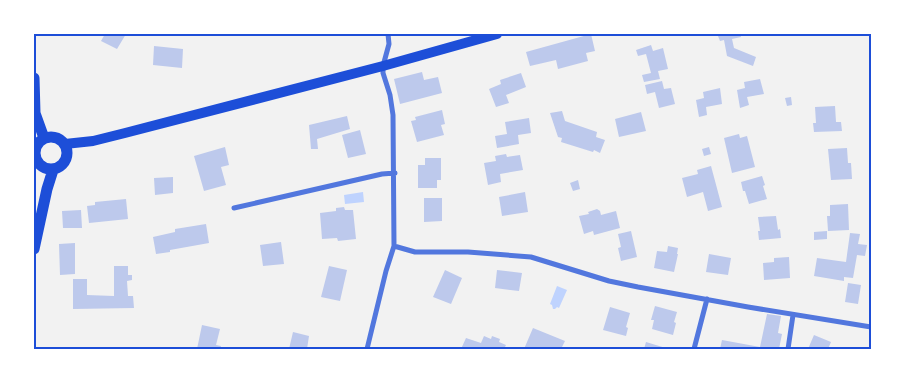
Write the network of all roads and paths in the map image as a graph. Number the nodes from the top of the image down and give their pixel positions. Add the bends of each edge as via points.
1 (388, 34) edge
2 (498, 34) edge
3 (383, 66) junction
4 (34, 78) edge
5 (44, 138) junction
6 (65, 144) junction
7 (34, 153) edge
8 (53, 170) junction
9 (394, 174) junction
10 (234, 208) dead end
11 (394, 246) junction
12 (34, 249) edge
13 (707, 300) junction
14 (793, 315) junction
15 (871, 327) edge
16 (367, 349) edge
17 (694, 349) edge
18 (788, 349) edge

1 - 3 street via 389,44
2 - 3 main road
3 - 6 main road via 101,139
3 - 9 street via 393,115
4 - 5 main road via 35,113
5 - 6 main road via 56,137
5 - 7 main road
6 - 8 main road via 66,160
7 - 8 main road via 42,167
8 - 12 main road
9 - 10 street
9 - 11 street
11 - 13 street via 415,252 531,257 609,281
11 - 16 street
13 - 14 street
13 - 17 street
14 - 15 street
14 - 18 street

